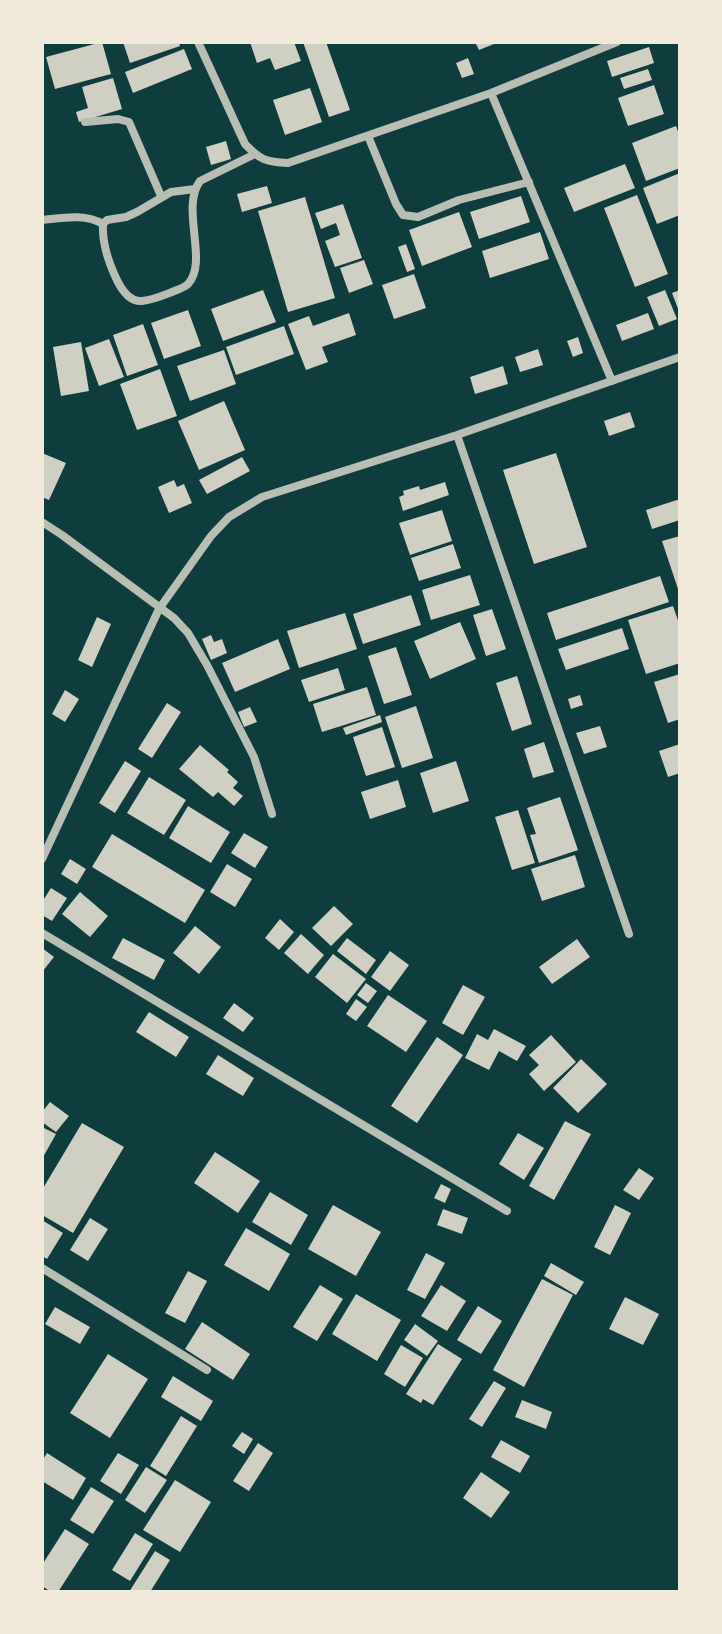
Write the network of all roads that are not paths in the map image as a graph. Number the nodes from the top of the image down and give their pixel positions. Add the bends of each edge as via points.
1 (198, 42) edge
2 (617, 42) edge
3 (491, 93) junction
4 (85, 122) dead end
5 (368, 136) junction
6 (255, 154) junction
7 (529, 182) junction
8 (195, 189) junction
9 (161, 196) junction
10 (42, 220) edge
11 (103, 224) junction
12 (680, 357) edge
13 (612, 381) junction
14 (457, 435) junction
15 (42, 522) edge
16 (159, 609) junction
17 (272, 814) dead end
18 (42, 859) edge
19 (42, 933) edge
20 (629, 934) dead end
21 (507, 1211) dead end
22 (42, 1268) edge
23 (207, 1370) dead end

1 - 6 street via 245,144
2 - 3 street
3 - 5 street
3 - 7 street
4 - 9 street via 129,122
5 - 6 street via 288,163 268,162
5 - 7 street via 403,215 418,217
6 - 8 street via 200,181
7 - 13 street
8 - 9 street
8 - 11 street via 193,277 186,286 152,300 130,298 117,281 105,250
9 - 11 street
10 - 11 street via 87,218
12 - 13 street
13 - 14 street
14 - 16 street via 262,497 229,517 211,536
14 - 20 street
15 - 16 street
16 - 17 street via 188,633 207,665 254,757
16 - 18 street
19 - 21 street
22 - 23 street

